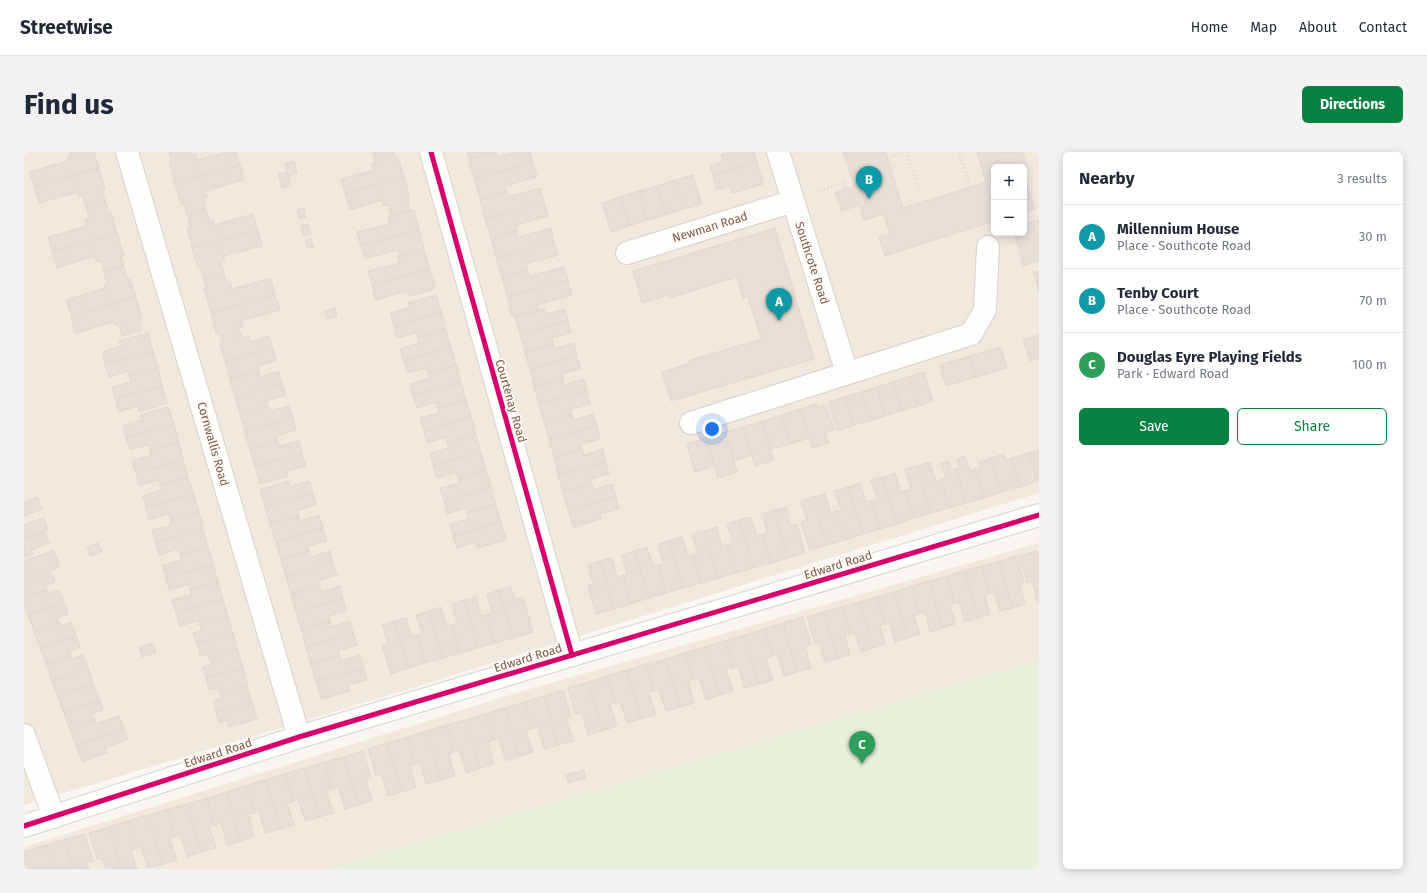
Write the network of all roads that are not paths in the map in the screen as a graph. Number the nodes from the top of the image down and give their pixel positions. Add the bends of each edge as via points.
1 (128, 152) edge
2 (431, 152) edge
3 (778, 152) edge
4 (792, 200) junction
5 (988, 247) dead end
6 (627, 253) dead end
7 (847, 373) junction
8 (691, 423) dead end
9 (1039, 515) edge
10 (572, 655) junction
11 (24, 735) edge
12 (299, 737) junction
13 (54, 817) junction
14 (24, 826) edge

1 - 12 street, Cornwallis Road
2 - 10 street, Courtenay Road
3 - 4 street, Southcote Road
4 - 6 street, Newman Road
4 - 7 street, Southcote Road
5 - 7 street via 985,310 971,334
7 - 8 street
9 - 10 street, Edward Road
10 - 12 street, Edward Road
11 - 13 street
12 - 13 street, Edward Road
13 - 14 street, Edward Road

